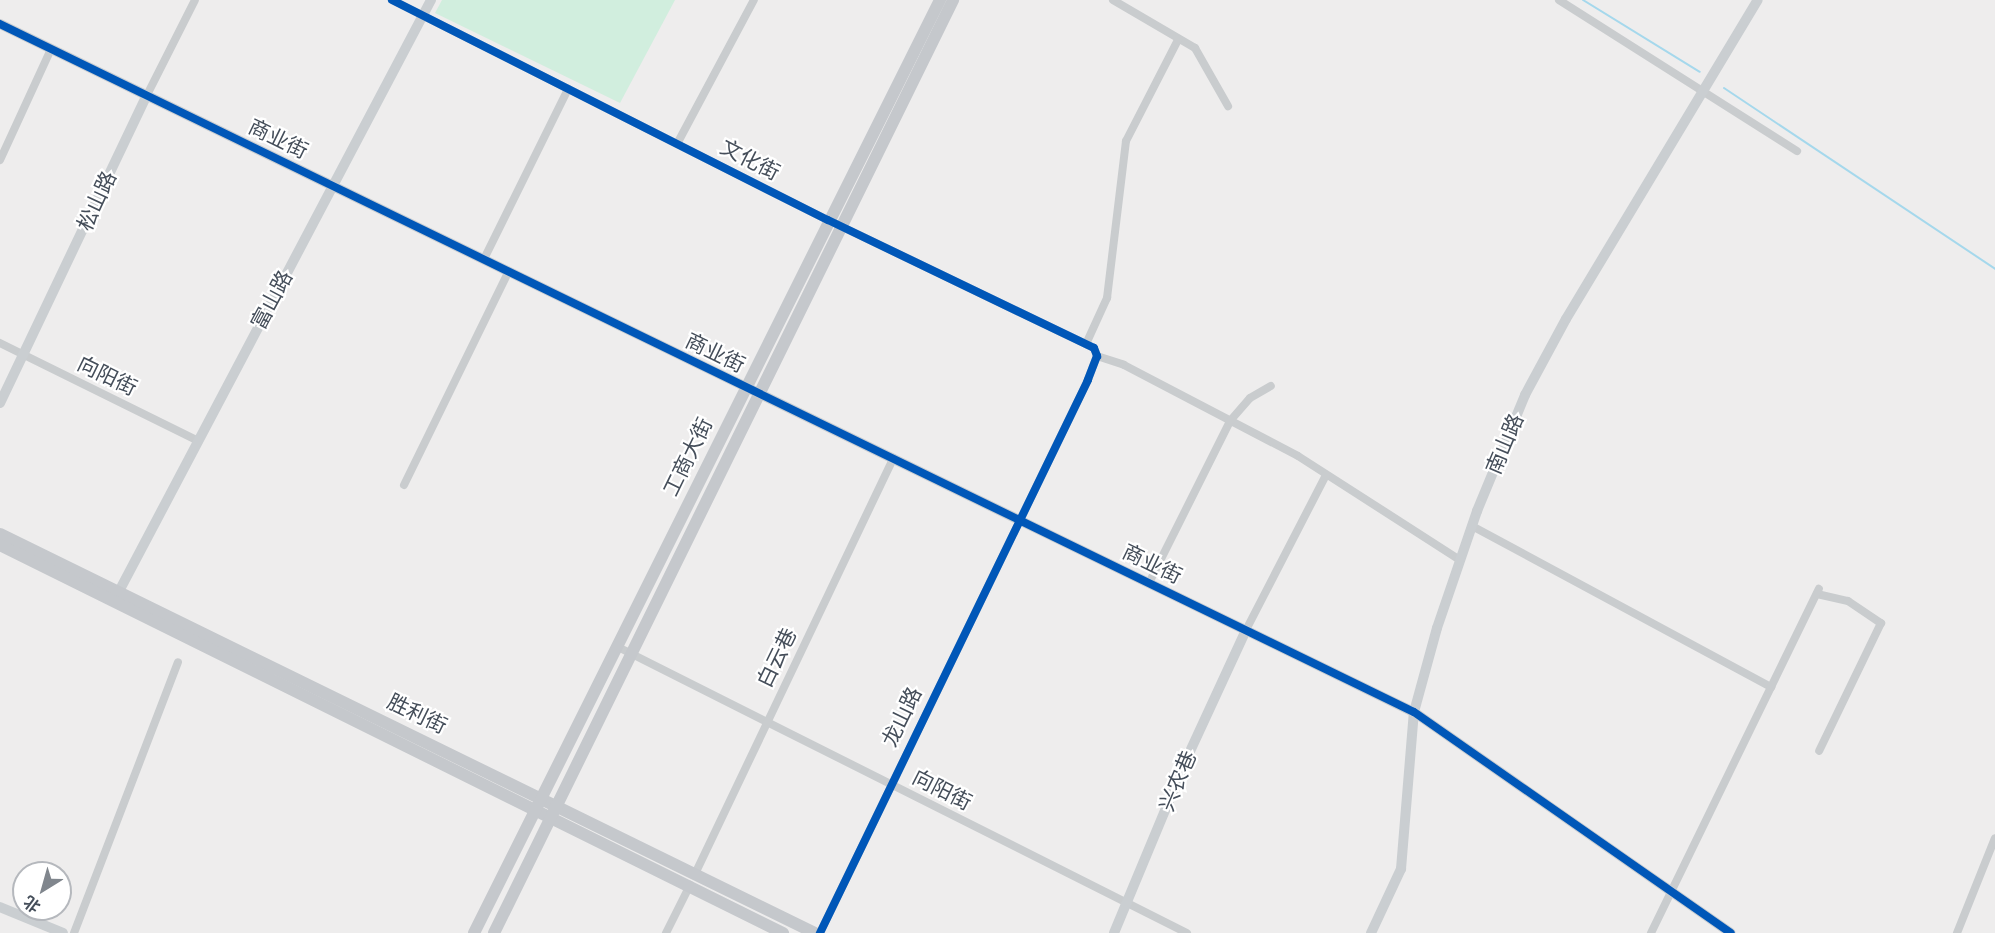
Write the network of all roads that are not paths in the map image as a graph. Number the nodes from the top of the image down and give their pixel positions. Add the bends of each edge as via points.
1 (195, 0) edge
2 (392, 0) edge
3 (431, 0) edge
4 (754, 0) edge
5 (940, 0) edge
6 (953, 0) edge
7 (1113, 0) edge
8 (1559, 0) edge
9 (1758, 0) edge
10 (423, 16) junction
11 (0, 24) edge
12 (1178, 40) junction
13 (51, 49) junction
14 (568, 89) junction
15 (1704, 91) junction
16 (147, 95) junction
17 (1228, 106) dead end
18 (677, 144) junction
19 (1797, 151) dead end
20 (0, 160) edge
21 (332, 186) junction
22 (828, 220) junction
23 (840, 225) junction
24 (484, 259) junction
25 (509, 271) junction
26 (0, 343) edge
27 (1086, 344) junction
28 (1096, 352) junction
29 (25, 356) junction
30 (1271, 386) dead end
31 (745, 388) junction
32 (758, 395) junction
33 (0, 403) edge
34 (1230, 421) junction
35 (198, 441) junction
36 (893, 458) junction
37 (1326, 475) junction
38 (404, 485) dead end
39 (1019, 519) junction
40 (1472, 526) junction
41 (0, 534) edge
42 (0, 545) edge
43 (1460, 560) junction
44 (1149, 583) junction
45 (116, 596) junction
46 (1246, 630) junction
47 (616, 646) junction
48 (631, 655) junction
49 (178, 662) dead end
50 (1771, 687) junction
51 (1414, 712) junction
52 (766, 722) junction
53 (1819, 752) dead end
54 (890, 784) junction
55 (542, 796) junction
56 (558, 805) junction
57 (536, 808) junction
58 (552, 817) junction
59 (1995, 838) edge
60 (692, 879) junction
61 (1126, 903) junction
62 (0, 907) edge
63 (63, 933) edge
64 (74, 933) edge
65 (474, 933) edge
66 (494, 933) edge
67 (666, 933) edge
68 (783, 933) edge
69 (815, 933) edge
70 (820, 933) edge
71 (1114, 933) edge
72 (1187, 933) edge
73 (1371, 933) edge
74 (1651, 933) edge
75 (1731, 933) edge
76 (1956, 933) edge

1 - 16 street, 松山路
2 - 10 street, 文化街
3 - 10 street, 富山路
4 - 18 street
5 - 22 main road, 工商大街
6 - 23 main road, 工商大街
7 - 12 street
8 - 15 street
9 - 15 street, 南山路
10 - 14 street, 文化街
10 - 21 street, 富山路
11 - 13 street, 商业街
12 - 17 street via 1195,48
12 - 27 street via 1126,141 1107,298
13 - 16 street, 商业街
13 - 20 street
14 - 18 street, 文化街
14 - 24 street
15 - 19 street
15 - 40 street, 南山路 via 1566,319 1525,395
16 - 21 street, 商业街
16 - 29 street, 松山路
18 - 22 street, 文化街
21 - 24 street, 商业街
21 - 35 street, 富山路
22 - 23 street, 文化街
22 - 31 main road, 工商大街
23 - 27 street, 文化街
23 - 32 main road, 工商大街
24 - 25 street, 商业街
25 - 31 street, 商业街
25 - 38 street
26 - 29 street, 向阳街
27 - 28 street, 文化街
28 - 34 street, 文化街
28 - 39 street, 龙山路
29 - 33 street, 松山路
29 - 35 street, 向阳街
30 - 34 street via 1250,399
31 - 32 street, 商业街
31 - 47 main road, 工商大街
32 - 36 street, 商业街
32 - 48 main road, 工商大街
34 - 37 street, 文化街
34 - 44 street
35 - 45 street, 富山路
36 - 39 street, 商业街
36 - 52 street, 白云巷
37 - 43 street, 文化街
37 - 46 street
39 - 44 street, 商业街
39 - 54 street, 龙山路
40 - 43 street, 南山路
40 - 50 street
41 - 45 main road, 胜利街
42 - 45 main road, 胜利街
43 - 51 street, 南山路
44 - 46 street, 商业街
45 - 55 main road, 胜利街
45 - 57 main road, 胜利街
46 - 51 street, 商业街
46 - 61 street, 兴农巷
47 - 48 street, 向阳街
47 - 55 main road, 工商大街
48 - 52 street, 向阳街
48 - 56 main road, 工商大街
49 - 64 street
50 - 53 street via 1818,592 1848,601 1881,623
50 - 74 street
51 - 73 street, 南山路 via 1401,869
51 - 75 street, 商业街
52 - 54 street, 向阳街
52 - 60 street, 白云巷
54 - 61 street, 向阳街
54 - 70 street, 龙山路
55 - 56 main road, 胜利街
55 - 57 main road, 工商大街
56 - 58 main road, 工商大街
56 - 60 main road, 胜利街
57 - 58 main road, 胜利街
57 - 65 main road, 工商大街
58 - 60 main road, 胜利街
58 - 66 main road, 工商大街
59 - 76 street
60 - 67 street, 白云巷
60 - 68 main road, 胜利街
60 - 69 main road, 胜利街
61 - 71 street, 兴农巷
61 - 72 street, 向阳街
62 - 63 street

